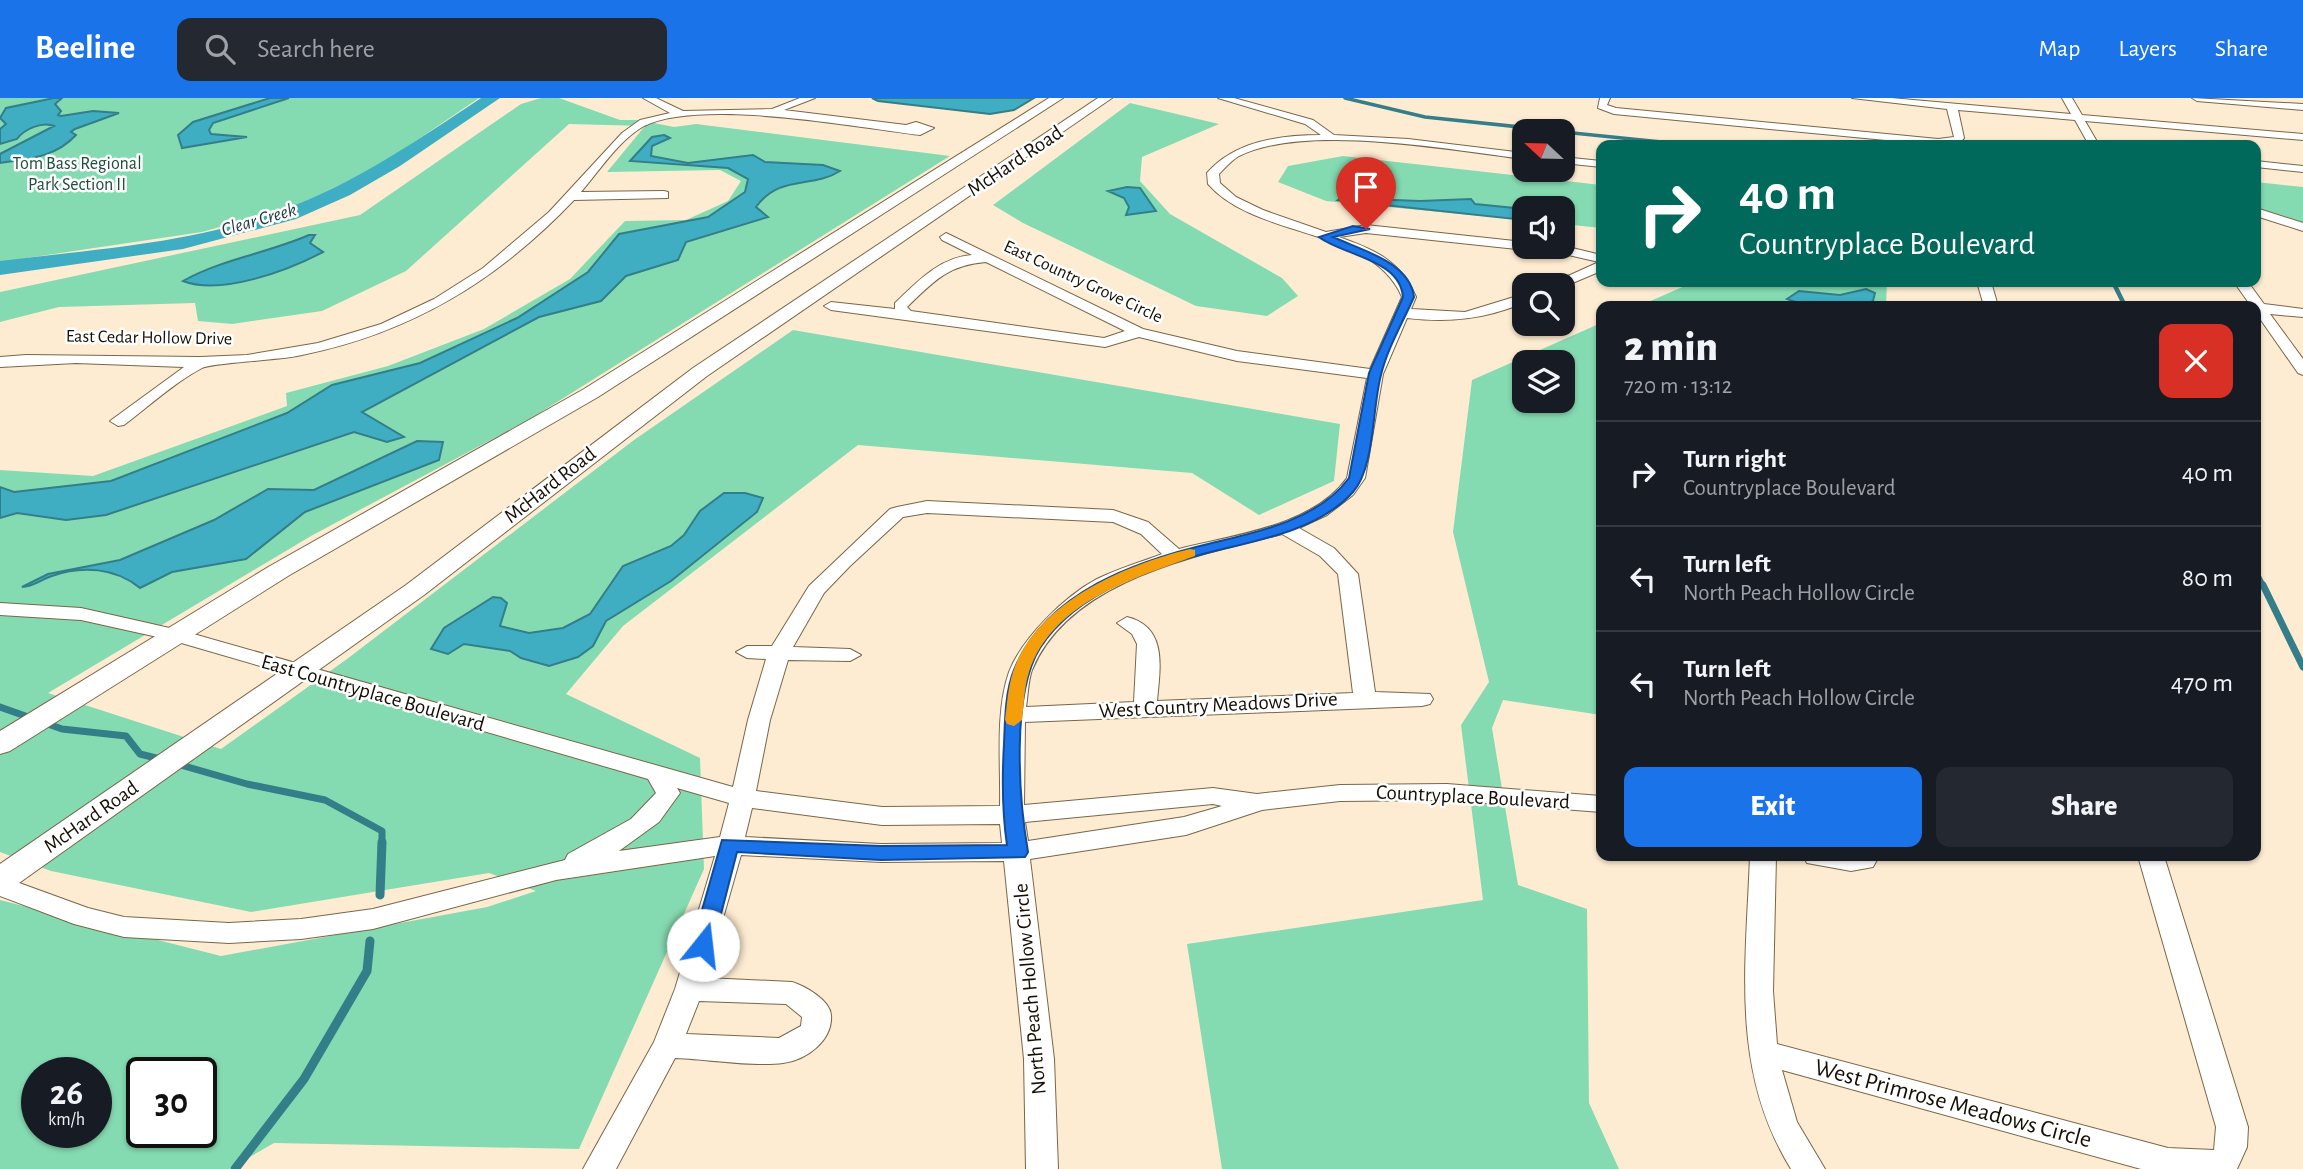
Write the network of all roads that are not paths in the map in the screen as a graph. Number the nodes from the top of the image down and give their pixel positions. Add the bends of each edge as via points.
1 (648, 98) edge
2 (810, 98) edge
3 (1057, 98) edge
4 (1106, 98) edge
5 (1223, 98) edge
6 (1857, 98) edge
7 (2067, 98) edge
8 (2197, 98) edge
9 (1604, 103) edge
10 (1952, 107) junction
11 (2303, 107) edge
12 (772, 111) junction
13 (679, 113) junction
14 (2078, 117) junction
15 (905, 128) dead end
16 (1330, 137) junction
17 (2303, 137) edge
18 (1937, 140) edge
19 (1957, 140) edge
20 (2091, 140) edge
21 (1512, 155) edge
22 (1575, 161) edge
23 (1596, 163) edge
24 (2261, 165) edge
25 (2303, 169) edge
26 (664, 195) dead end
27 (572, 196) junction
28 (2261, 215) edge
29 (2303, 227) edge
30 (946, 237) dead end
31 (1324, 237) junction
32 (987, 258) junction
33 (1596, 258) edge
34 (1596, 268) edge
35 (1575, 277) edge
36 (1512, 303) edge
37 (831, 306) dead end
38 (2261, 308) edge
39 (2261, 311) edge
40 (1404, 313) junction
41 (2303, 313) edge
42 (906, 315) junction
43 (1138, 332) junction
44 (0, 362) edge
45 (200, 362) junction
46 (2303, 370) edge
47 (1375, 373) junction
48 (118, 421) dead end
49 (1284, 528) junction
50 (1175, 556) junction
51 (0, 609) edge
52 (1127, 623) dead end
53 (176, 635) junction
54 (747, 652) dead end
55 (779, 652) junction
56 (850, 655) dead end
57 (298, 673) junction
58 (1365, 699) junction
59 (1422, 699) dead end
60 (1145, 708) junction
61 (1014, 716) junction
62 (0, 744) edge
63 (657, 773) junction
64 (742, 798) junction
65 (1260, 802) junction
66 (1596, 804) edge
67 (1012, 815) junction
68 (729, 845) junction
69 (1018, 852) junction
70 (1763, 861) edge
71 (2152, 861) edge
72 (556, 871) junction
73 (0, 880) edge
74 (0, 886) edge
75 (689, 989) junction
76 (667, 1045) junction
77 (1765, 1053) junction
78 (598, 1169) edge
79 (1042, 1169) edge
80 (1809, 1169) edge

1 - 13 street
2 - 12 street
3 - 53 main road, McHard Road via 591,393 369,517
4 - 57 main road, McHard Road via 700,372 415,590
5 - 16 street via 1309,122
6 - 10 street
7 - 14 street
8 - 11 street
9 - 18 street
10 - 14 street
10 - 19 street
12 - 13 street, East Cedar Hollow Drive via 734,108
12 - 15 street, East Cedar Hollow Drive
13 - 27 street, East Cedar Hollow Drive via 632,129
14 - 17 street
14 - 20 street
16 - 21 street
16 - 31 street, North Peach Hollow Circle via 1251,147 1228,156 1212,177 1217,189 1231,200
22 - 23 street
24 - 25 street
26 - 27 street
27 - 45 street, East Cedar Hollow Drive via 486,275 415,315 327,345
28 - 29 street
30 - 32 street, East Country Grove Circle
31 - 33 street via 1366,229 1571,251
31 - 40 street, North Peach Hollow Circle via 1393,268 1408,286
32 - 42 street via 960,260 928,279 900,306
32 - 43 street, East Country Grove Circle
34 - 35 street
36 - 40 street via 1464,319
37 - 42 street
38 - 41 street
39 - 46 street
40 - 47 street, North Peach Hollow Circle
42 - 43 street via 1105,343
43 - 47 street, East Country Grove Circle via 1237,356
44 - 45 street, East Cedar Hollow Drive via 80,356
45 - 48 street
47 - 49 street, North Peach Hollow Circle via 1356,478 1347,491 1320,511
49 - 50 street, North Peach Hollow Circle
49 - 58 street via 1323,547 1348,574
50 - 55 street via 1136,521 1114,516 927,507 897,513 816,590
50 - 61 street, North Peach Hollow Circle via 1103,584 1055,621 1033,647 1020,673
51 - 53 street, East Countryplace Boulevard via 81,614
52 - 60 street via 1141,629 1147,644
53 - 57 street, East Countryplace Boulevard
53 - 62 main road, McHard Road
54 - 55 street
55 - 56 street
55 - 64 street
57 - 63 street, East Countryplace Boulevard
57 - 73 main road, McHard Road
58 - 59 street, West Country Meadows Drive
58 - 60 street, West Country Meadows Drive
60 - 61 street, West Country Meadows Drive
61 - 67 street, North Peach Hollow Circle
63 - 64 street, East Countryplace Boulevard
63 - 72 street via 668,793 657,812 610,844
64 - 67 street, Countryplace Boulevard via 882,816
64 - 68 street
65 - 66 street, Countryplace Boulevard via 1397,791
65 - 67 street, Countryplace Boulevard via 1213,796
65 - 69 street, Countryplace Boulevard via 1186,826
67 - 69 street, North Peach Hollow Circle
68 - 69 street, Countryplace Boulevard via 881,853
68 - 72 street, Countryplace Boulevard
68 - 75 street
69 - 79 street, North Peach Hollow Circle via 1039,1059
70 - 77 street via 1761,1029
71 - 77 street, West Primrose Meadows Circle via 2232,1127 2224,1163 2168,1162
72 - 74 street via 373,919 229,933 124,927
75 - 76 street
75 - 76 street via 792,993 817,1013 815,1033 783,1051
76 - 78 street
77 - 80 street via 1782,1123

